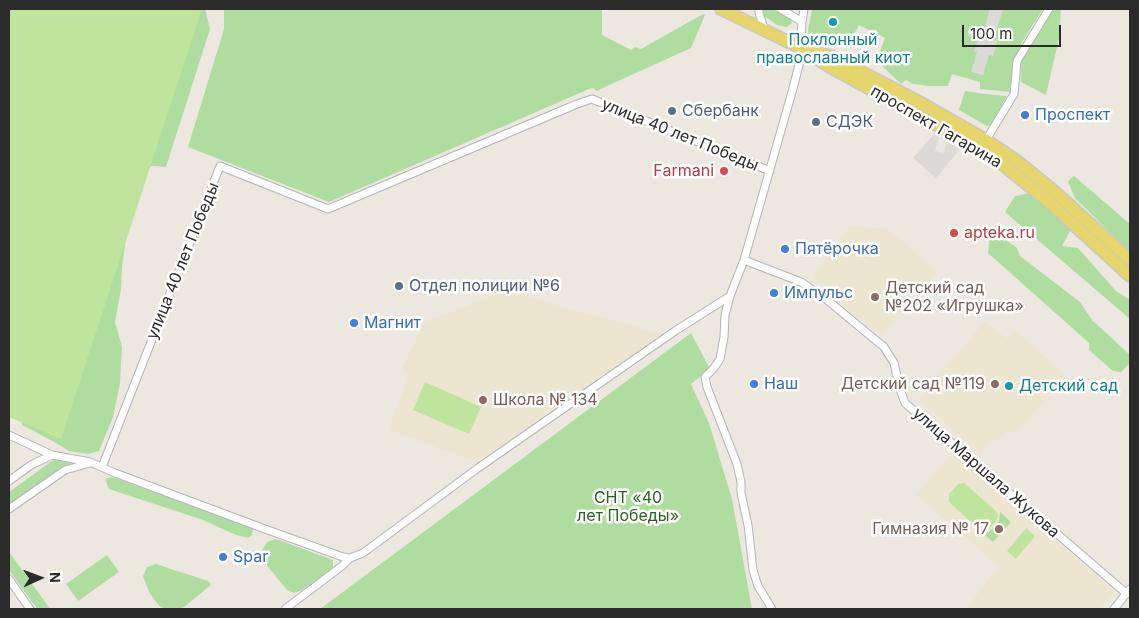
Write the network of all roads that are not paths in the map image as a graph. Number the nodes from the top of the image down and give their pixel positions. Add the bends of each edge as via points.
1 (721, 9) edge
2 (759, 9) edge
3 (781, 9) edge
4 (804, 9) edge
5 (1048, 9) edge
6 (802, 22) junction
7 (766, 31) junction
8 (800, 48) junction
9 (986, 140) junction
10 (770, 171) junction
11 (744, 260) junction
12 (1130, 260) edge
13 (1130, 276) edge
14 (730, 296) junction
15 (10, 436) edge
16 (52, 455) junction
17 (90, 462) junction
18 (102, 467) junction
19 (9, 480) edge
20 (9, 509) edge
21 (350, 558) junction
22 (9, 579) edge
23 (1128, 592) edge
24 (30, 609) edge
25 (285, 609) edge
26 (772, 609) edge
27 (1114, 609) edge

1 - 7 main road, проспект Гагарина
2 - 7 street
3 - 6 street
4 - 6 street
5 - 9 street via 1018,61 1014,94
6 - 8 street
7 - 8 main road, проспект Гагарина
8 - 9 main road, проспект Гагарина via 831,56
8 - 10 street via 799,65
8 - 13 main road, проспект Гагарина via 997,160 1049,202
9 - 12 main road, проспект Гагарина via 1049,187
10 - 11 street
10 - 18 street, улица 40 лет Победы via 592,99 328,210 220,166
11 - 14 street
11 - 23 street, улица Маршала Жукова via 801,282 884,346 894,363 905,403
14 - 21 street
14 - 26 street via 720,359 705,377 737,464 753,570 758,586
15 - 16 street
16 - 17 street
16 - 19 street
17 - 18 street
17 - 20 street via 65,470
18 - 21 street
21 - 25 street
22 - 24 street
23 - 27 street

